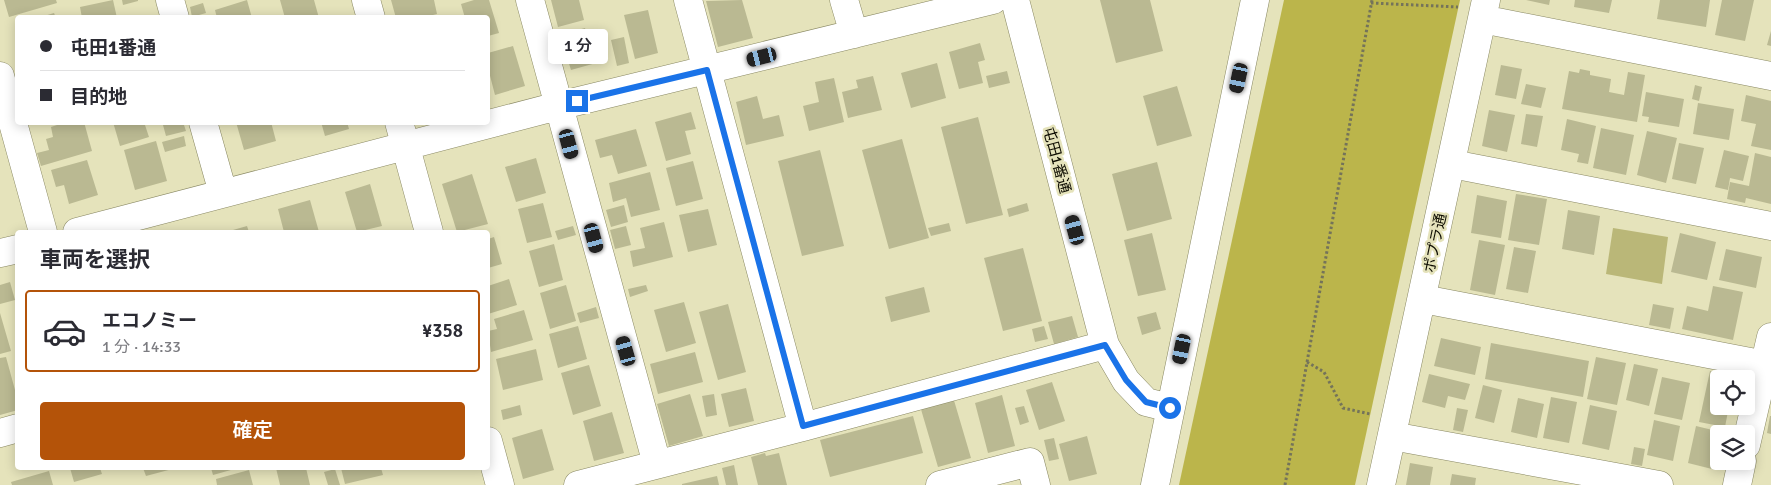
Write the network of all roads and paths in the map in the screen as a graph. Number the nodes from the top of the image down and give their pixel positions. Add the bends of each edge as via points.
1 (170, 0) edge
2 (366, 0) edge
3 (530, 0) edge
4 (688, 0) edge
5 (844, 0) edge
6 (993, 0) edge
7 (1015, 0) edge
8 (1256, 0) edge
9 (1371, 2) edge
10 (1484, 9) edge
11 (174, 15) edge
12 (369, 15) edge
13 (854, 34) junction
14 (707, 70) junction
15 (0, 76) edge
16 (1771, 76) edge
17 (558, 106) junction
18 (490, 118) edge
19 (204, 125) edge
20 (452, 125) edge
21 (402, 134) edge
22 (1452, 164) junction
23 (223, 193) junction
24 (1771, 226) edge
25 (42, 230) edge
26 (84, 230) edge
27 (428, 230) edge
28 (15, 250) edge
29 (0, 254) edge
30 (1423, 299) junction
31 (1771, 338) edge
32 (1105, 345) junction
33 (1307, 362) junction
34 (1768, 366) edge
35 (1170, 408) junction
36 (1752, 425) edge
37 (803, 426) junction
38 (15, 429) edge
39 (0, 433) edge
40 (1392, 436) junction
41 (490, 450) edge
42 (656, 464) junction
43 (1740, 470) edge
44 (498, 485) edge
45 (578, 485) edge
46 (940, 485) edge
47 (1036, 485) edge
48 (1154, 485) edge
49 (1285, 485) edge
50 (1381, 485) edge
51 (1659, 485) edge
52 (1737, 485) edge

1 - 11 street
2 - 12 street
3 - 17 street
4 - 14 street
5 - 13 street
6 - 13 street
7 - 32 street, 屯田1番通
8 - 35 street
9 - 10 path
9 - 33 path
10 - 16 street
10 - 22 street, ポプラ通
13 - 14 street
14 - 17 street
14 - 37 street
15 - 25 street
17 - 18 street
17 - 42 street
19 - 23 street
20 - 21 street
21 - 23 street
21 - 27 street
22 - 24 street
22 - 30 street, ポプラ通
23 - 26 street
28 - 29 street
30 - 34 street
30 - 40 street, ポプラ通
31 - 34 street
32 - 35 street, 屯田1番通 via 1126,380 1146,402
32 - 37 street
33 - 40 path via 1324,372 1343,408 1380,416
33 - 49 path
34 - 36 street
35 - 48 street
37 - 42 street
38 - 39 street
40 - 50 street, ポプラ通
40 - 51 street
41 - 44 street
42 - 45 street
43 - 52 street
46 - 47 street via 1030,462

